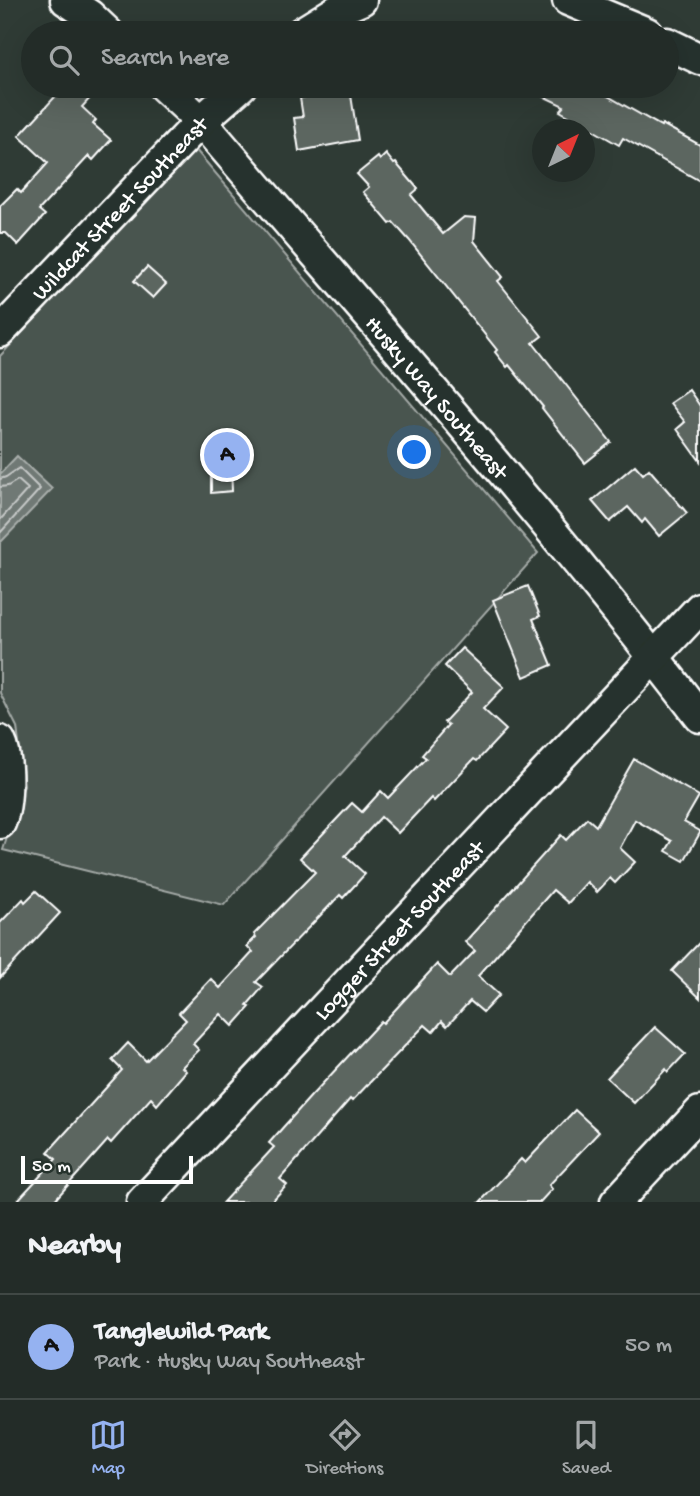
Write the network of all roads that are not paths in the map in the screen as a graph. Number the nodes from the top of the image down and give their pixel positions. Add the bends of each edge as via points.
1 (66, 0) edge
2 (361, 0) edge
3 (568, 0) edge
4 (95, 21) edge
5 (320, 21) edge
6 (618, 21) edge
7 (679, 49) edge
8 (700, 59) edge
9 (176, 98) edge
10 (227, 98) edge
11 (201, 121) junction
12 (0, 332) edge
13 (700, 608) edge
14 (653, 656) junction
15 (700, 717) edge
16 (0, 741) edge
17 (0, 823) edge
18 (700, 1112) edge
19 (142, 1202) edge
20 (616, 1202) edge

1 - 4 street
2 - 5 street
3 - 6 street
7 - 8 street
9 - 11 street, Husky Way Southeast
10 - 11 street, Wildcat Street Southeast
11 - 12 street, Wildcat Street Southeast
11 - 14 street, Husky Way Southeast
13 - 14 street, Logger Street Southeast
14 - 15 street, Husky Way Southeast
14 - 19 street, Logger Street Southeast
16 - 17 street via 5,751 5,811
18 - 20 street

